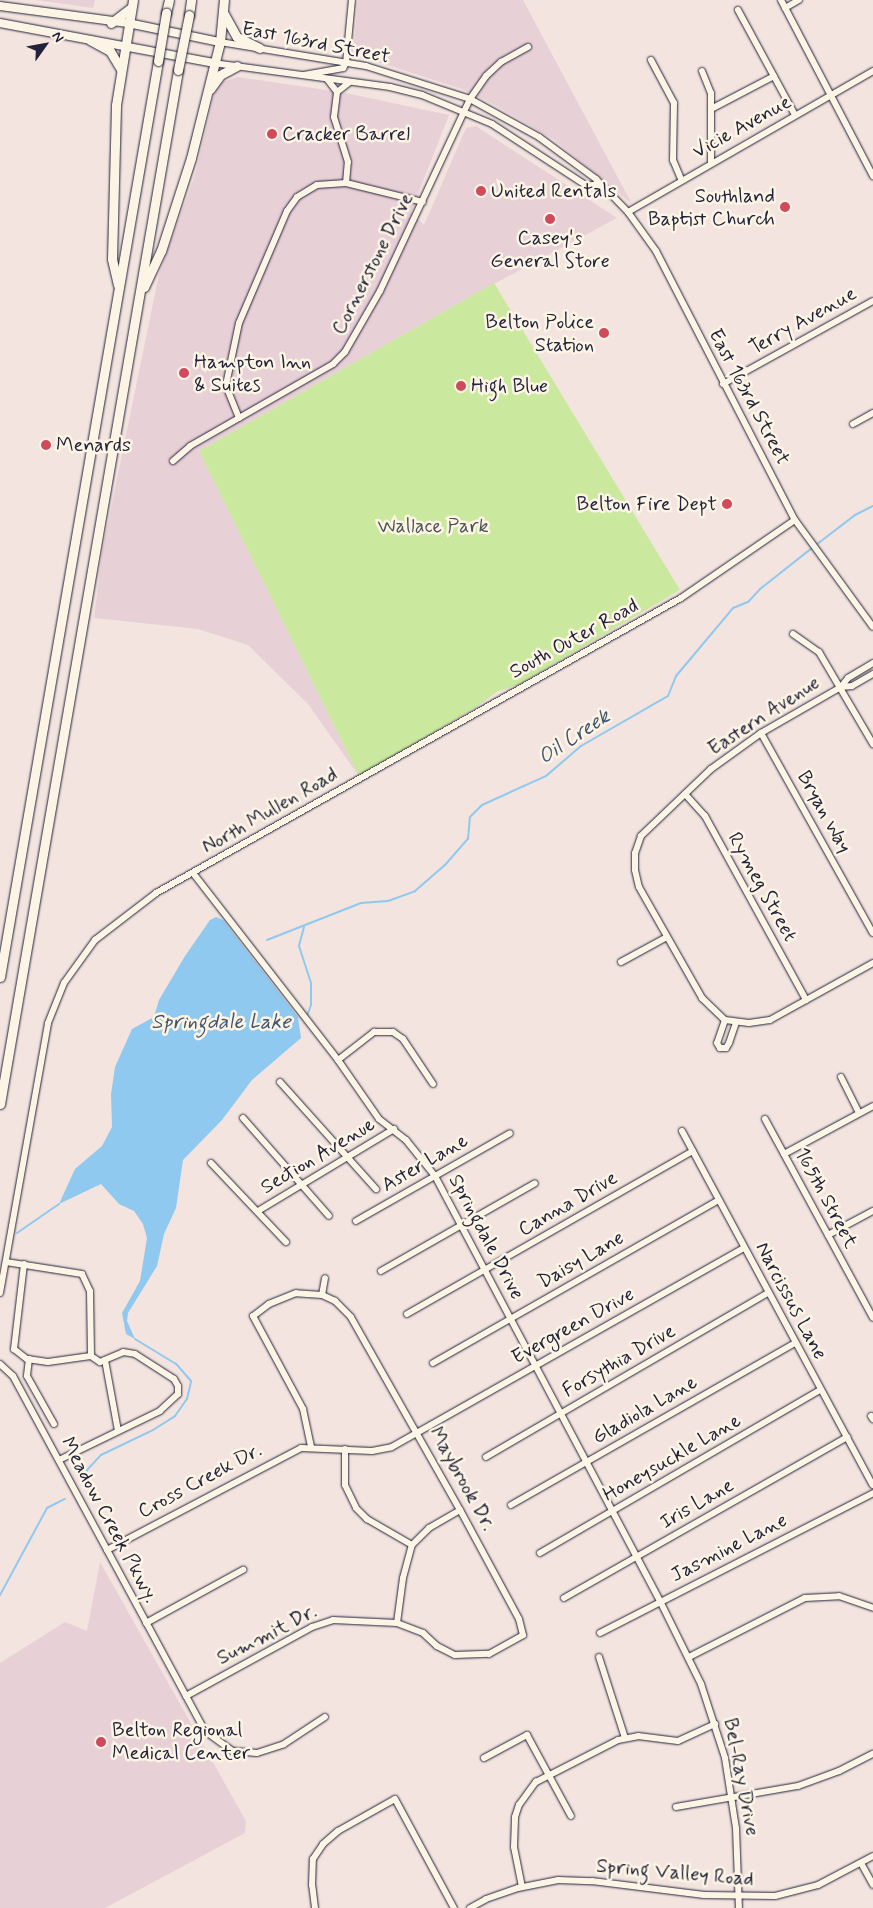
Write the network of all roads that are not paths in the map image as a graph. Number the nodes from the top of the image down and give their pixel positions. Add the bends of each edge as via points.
1 (169, 0) edge
2 (191, 0) edge
3 (224, 0) edge
4 (352, 0) edge
5 (781, 0) edge
6 (799, 0) edge
7 (132, 4) edge
8 (0, 6) edge
9 (785, 8) junction
10 (738, 10) dead end
11 (223, 11) junction
12 (0, 23) edge
13 (111, 23) junction
14 (128, 23) junction
15 (90, 40) junction
16 (220, 42) junction
17 (124, 46) junction
18 (528, 47) dead end
19 (260, 48) junction
20 (651, 60) dead end
21 (213, 63) junction
22 (346, 63) junction
23 (237, 66) junction
24 (121, 70) junction
25 (702, 71) dead end
26 (873, 71) edge
27 (303, 75) junction
28 (774, 76) junction
29 (328, 79) junction
30 (350, 82) junction
31 (337, 92) junction
32 (831, 95) junction
33 (470, 99) junction
34 (204, 105) junction
35 (711, 109) junction
36 (465, 113) junction
37 (794, 115) junction
38 (711, 163) junction
39 (873, 176) edge
40 (681, 179) junction
41 (346, 183) junction
42 (597, 184) junction
43 (423, 202) junction
44 (628, 212) junction
45 (119, 290) junction
46 (139, 299) junction
47 (873, 301) edge
48 (723, 384) junction
49 (873, 413) edge
50 (239, 418) junction
51 (854, 424) dead end
52 (173, 461) dead end
53 (795, 520) junction
54 (873, 627) edge
55 (793, 634) dead end
56 (873, 663) edge
57 (873, 674) edge
58 (841, 687) junction
59 (761, 733) junction
60 (873, 744) edge
61 (362, 777) joint
62 (685, 794) junction
63 (194, 873) junction
64 (873, 933) edge
65 (666, 937) junction
66 (621, 962) dead end
67 (873, 963) edge
68 (0, 977) edge
69 (806, 1000) junction
70 (725, 1020) junction
71 (736, 1023) junction
72 (338, 1060) junction
73 (841, 1077) dead end
74 (280, 1082) dead end
75 (433, 1084) dead end
76 (0, 1104) edge
77 (873, 1106) edge
78 (859, 1113) junction
79 (243, 1118) dead end
80 (765, 1119) dead end
81 (394, 1129) junction
82 (682, 1131) dead end
83 (510, 1133) dead end
84 (692, 1151) junction
85 (784, 1154) junction
86 (348, 1157) junction
87 (211, 1163) dead end
88 (435, 1176) junction
89 (536, 1183) dead end
90 (301, 1185) junction
91 (376, 1190) dead end
92 (719, 1200) junction
93 (258, 1211) junction
94 (873, 1211) edge
95 (329, 1216) dead end
96 (356, 1221) dead end
97 (461, 1225) junction
98 (828, 1235) junction
99 (286, 1242) dead end
100 (744, 1248) junction
101 (6, 1262) junction
102 (24, 1264) junction
103 (485, 1270) junction
104 (381, 1271) dead end
105 (325, 1278) dead end
106 (768, 1293) junction
107 (0, 1294) edge
108 (322, 1295) junction
109 (873, 1302) edge
110 (866, 1305) junction
111 (407, 1314) dead end
112 (873, 1318) edge
113 (511, 1319) junction
114 (795, 1343) junction
115 (91, 1356) junction
116 (29, 1359) junction
117 (105, 1360) junction
118 (433, 1363) dead end
119 (0, 1364) edge
120 (535, 1366) junction
121 (820, 1390) junction
122 (561, 1414) junction
123 (54, 1424) dead end
124 (118, 1431) junction
125 (419, 1434) junction
126 (847, 1437) junction
127 (311, 1446) junction
128 (346, 1449) junction
129 (486, 1457) dead end
130 (59, 1460) junction
131 (586, 1463) junction
132 (873, 1485) edge
133 (873, 1493) edge
134 (512, 1505) dead end
135 (460, 1510) junction
136 (612, 1512) junction
137 (412, 1545) junction
138 (107, 1550) junction
139 (540, 1553) dead end
140 (636, 1558) junction
141 (243, 1570) dead end
142 (564, 1598) dead end
143 (660, 1601) junction
144 (873, 1608) edge
145 (396, 1622) junction
146 (146, 1623) junction
147 (600, 1633) dead end
148 (599, 1657) dead end
149 (689, 1658) junction
150 (186, 1696) junction
151 (325, 1716) dead end
152 (715, 1724) junction
153 (625, 1738) junction
154 (873, 1754) edge
155 (484, 1758) dead end
156 (548, 1775) junction
157 (732, 1798) junction
158 (676, 1807) dead end
159 (571, 1816) dead end
160 (873, 1856) edge
161 (860, 1863) junction
162 (873, 1885) edge
163 (522, 1887) junction
164 (740, 1897) junction
165 (315, 1908) edge
166 (454, 1908) edge
167 (470, 1908) edge
168 (739, 1908) edge

1 - 45 highway, bridge
2 - 46 highway, bridge
3 - 11 highway
4 - 22 street
5 - 9 street
6 - 9 street
7 - 13 highway
7 - 14 highway
8 - 13 main road, East 163rd Street
9 - 32 street
10 - 28 street
11 - 16 highway
11 - 19 highway via 232,32
12 - 15 main road, East 163rd Street
13 - 14 main road, East 163rd Street
14 - 16 main road, East 163rd Street
14 - 17 highway
15 - 17 main road, East 163rd Street
15 - 24 highway via 110,51
16 - 19 street, East 163rd Street
16 - 21 highway
17 - 21 main road, East 163rd Street
17 - 24 highway
18 - 33 street, Cornerstone Drive via 496,67
19 - 22 street, East 163rd Street
20 - 40 street via 674,103 673,160
21 - 23 street, East 163rd Street
21 - 34 highway
22 - 27 street via 343,68
22 - 33 street, East 163rd Street via 403,76
23 - 27 street, East 163rd Street
23 - 34 highway via 220,75
24 - 45 highway via 116,105 112,259
25 - 35 street via 711,92
26 - 32 street, Vicie Avenue
27 - 29 street, East 163rd Street
28 - 35 street
28 - 37 street
29 - 30 street, East 163rd Street
29 - 31 street
30 - 31 street
30 - 36 street, East 163rd Street via 422,95
31 - 41 street via 334,117 348,162
32 - 37 street, Vicie Avenue
32 - 39 street
33 - 36 street, Cornerstone Drive
33 - 42 street, East 163rd Street via 578,163
34 - 46 highway via 192,158 164,241
35 - 38 street
36 - 42 street, East 163rd Street via 492,124 588,186
36 - 43 street, Cornerstone Drive
37 - 38 street, Vicie Avenue
38 - 40 street, Vicie Avenue
40 - 44 street, Vicie Avenue
41 - 43 street
41 - 50 street via 317,185 306,190 287,211 235,338 226,385
42 - 44 street, East 163rd Street
43 - 50 street, Cornerstone Drive via 362,327 345,352 333,364
44 - 48 street, East 163rd Street via 656,251
45 - 68 highway
46 - 76 highway
47 - 48 street, Terry Avenue
48 - 53 street, East 163rd Street
49 - 51 street
50 - 52 street, Cornerstone Drive via 190,446
53 - 54 street, East 163rd Street via 828,561
53 - 61 street, South Outer Road via 681,598
55 - 58 street via 819,652
56 - 58 street, Eastern Avenue via 848,678
57 - 58 street, Eastern Avenue via 852,686
58 - 59 street, Eastern Avenue
58 - 60 street
59 - 62 street, Eastern Avenue via 711,769
59 - 64 street, Bryan Way
61 - 63 street, North Mullen Road
62 - 65 street, Eastern Avenue via 641,836 635,853 639,887
62 - 69 street, Rymeg Street via 705,816
63 - 72 street, Springdale Drive
63 - 101 street, North Mullen Road via 156,893 116,921 73,967 50,1015
65 - 66 street
65 - 70 street via 702,998
67 - 69 street
69 - 71 street via 770,1020
70 - 71 street
70 - 71 street via 718,1043 720,1048 726,1048
72 - 75 street via 374,1032 393,1032 403,1038
72 - 81 street, Springdale Drive via 379,1119
73 - 78 street
74 - 86 street
77 - 78 street
78 - 85 street
79 - 90 street
80 - 85 street, 165th Street
81 - 86 street, Section Avenue
81 - 88 street, Springdale Drive
82 - 84 street, Narcissus Lane
83 - 88 street, Aster Lane
84 - 92 street, Narcissus Lane
84 - 103 street, Canna Drive
85 - 98 street, 165th Street
86 - 90 street, Section Avenue
86 - 91 street
87 - 93 street
88 - 96 street, Aster Lane
88 - 97 street, Springdale Drive
89 - 97 street
90 - 93 street, Section Avenue
90 - 95 street
92 - 100 street, Narcissus Lane
92 - 113 street, Daisy Lane
93 - 99 street
94 - 98 street
97 - 103 street, Springdale Drive
97 - 104 street
98 - 110 street, 165th Street
100 - 106 street, Narcissus Lane
100 - 120 street, Evergreen Drive
101 - 102 street
101 - 107 street
102 - 115 street via 72,1271 87,1279
102 - 116 street via 12,1343 14,1349
103 - 111 street, Canna Drive
103 - 113 street, Springdale Drive
105 - 108 street
106 - 114 street, Narcissus Lane
106 - 122 street, Forsythia Drive
108 - 125 street, Maybrook Dr. via 335,1301 351,1316
108 - 127 street via 287,1296 253,1316 303,1409
109 - 110 street
110 - 112 street, 165th Street
113 - 118 street, Daisy Lane
113 - 120 street, Springdale Drive
114 - 121 street, Narcissus Lane
114 - 131 street, Gladiola Lane
115 - 116 street via 59,1363
115 - 117 street via 100,1362
116 - 123 street via 27,1376
117 - 124 street
117 - 124 street via 123,1352 135,1354 174,1379 179,1390 160,1411
119 - 130 street, Meadow Creek Pkwy. via 13,1376
120 - 122 street, Springdale Drive
120 - 125 street, Evergreen Drive
121 - 126 street, Narcissus Lane
121 - 136 street, Honeysuckle Lane
122 - 129 street, Forsythia Drive
122 - 131 street, Springdale Drive
124 - 130 street
125 - 128 street, Evergreen Drive via 381,1450
125 - 135 street, Maybrook Dr.
126 - 132 street, Narcissus Lane
126 - 140 street, Iris Lane
127 - 128 street, Evergreen Drive
127 - 138 street, Cross Creek Dr. via 272,1461
128 - 137 street via 345,1485 356,1508 366,1519
130 - 138 street, Meadow Creek Pkwy.
131 - 134 street, Gladiola Lane
131 - 136 street, Springdale Drive
133 - 143 street, Jasmine Lane
135 - 137 street via 429,1528
135 - 145 street, Maybrook Dr. via 521,1624 523,1635 489,1654 455,1655 417,1630
136 - 139 street, Honeysuckle Lane
136 - 140 street, Springdale Drive
137 - 145 street
138 - 146 street, Meadow Creek Pkwy.
140 - 142 street, Iris Lane
140 - 143 street, Springdale Drive
141 - 146 street
143 - 147 street, Jasmine Lane
143 - 149 street, Springdale Drive
144 - 149 street via 838,1596 804,1598
145 - 150 street, Summit Dr. via 333,1620
146 - 150 street, Meadow Creek Pkwy.
148 - 153 street
149 - 152 street, Bel-Ray Drive
150 - 151 street, Meadow Creek Pkwy. via 213,1740 245,1753 273,1750
152 - 153 street via 678,1742 638,1736
152 - 157 street, Bel-Ray Drive
153 - 156 street via 606,1744
154 - 157 street via 798,1786
155 - 156 street via 526,1735
156 - 159 street
156 - 163 street via 536,1782 526,1794 515,1818 514,1847
157 - 158 street
157 - 164 street, Bel-Ray Drive
160 - 161 street, Spring Valley Road
161 - 162 street
161 - 164 street, Spring Valley Road via 805,1890 774,1896
163 - 164 street, Spring Valley Road via 575,1880
163 - 167 street, Spring Valley Road via 486,1898
164 - 168 street, Bel-Ray Drive
165 - 166 street via 313,1859 323,1844 338,1831 396,1799

